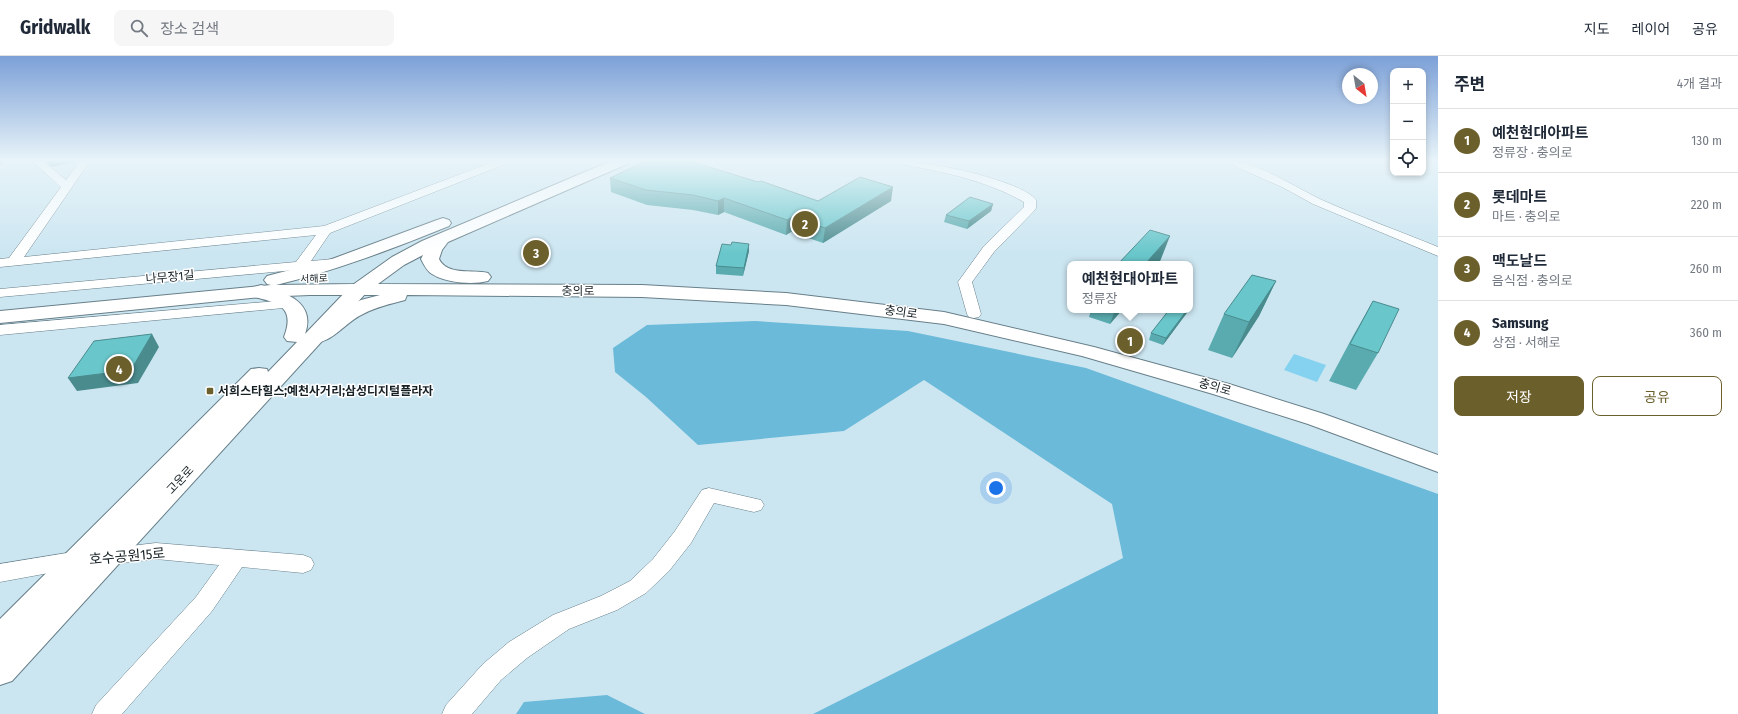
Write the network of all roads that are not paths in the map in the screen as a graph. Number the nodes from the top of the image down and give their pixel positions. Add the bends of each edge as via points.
1 (62, 192) edge
2 (425, 192) edge
3 (528, 192) edge
4 (546, 192) edge
5 (1013, 192) edge
6 (1298, 192) edge
7 (485, 209) junction
8 (326, 230) junction
9 (438, 235) junction
10 (1432, 248) edge
11 (1438, 252) edge
12 (14, 261) junction
13 (340, 262) junction
14 (0, 263) edge
15 (301, 265) junction
16 (358, 283) junction
17 (491, 285) junction
18 (265, 286) junction
19 (442, 290) junction
20 (0, 293) edge
21 (289, 304) junction
22 (0, 307) edge
23 (974, 314) junction
24 (0, 317) edge
25 (0, 330) edge
26 (304, 338) junction
27 (1136, 357) junction
28 (1438, 450) edge
29 (1438, 464) edge
30 (754, 506) dead end
31 (108, 556) junction
32 (237, 558) junction
33 (78, 560) junction
34 (303, 564) dead end
35 (0, 573) edge
36 (0, 640) edge
37 (0, 671) edge
38 (105, 714) edge
39 (455, 714) edge

1 - 12 street
2 - 8 street
3 - 7 main road
4 - 9 main road
5 - 23 street via 1030,200 1030,208 989,249 965,282
6 - 10 street via 1317,202
7 - 9 main road
7 - 13 main road
8 - 12 street
8 - 15 street
9 - 16 main road via 407,256
9 - 17 main road via 430,259 434,267 448,274 490,277
10 - 11 street
12 - 14 street
13 - 15 street, 나무장1길
13 - 18 main road
15 - 20 street, 나무장1길
16 - 17 main road, 충의로
16 - 18 main road, 서해로
16 - 19 main road, 충의로
16 - 26 main road, 고운로
17 - 19 main road, 충의로
17 - 23 main road, 충의로 via 615,281 830,293 942,307
17 - 27 main road, 충의로 via 786,299 849,306 944,318 1087,350
18 - 21 main road via 261,293 270,294
18 - 22 main road, 서해로
18 - 24 main road, 서해로
19 - 26 main road via 410,293 369,304 346,315 324,335
21 - 25 street
21 - 26 main road via 299,314 299,325
23 - 27 main road, 충의로 via 1056,330
26 - 31 main road, 고운로
26 - 33 main road, 고운로
27 - 28 main road, 충의로 via 1203,369 1302,400
27 - 29 main road, 충의로
30 - 39 street via 709,496 683,537 665,560 638,587 609,603 561,622 518,650 492,672
31 - 32 street, 호수공원15로 via 156,551
31 - 33 street, 호수공원15로
31 - 37 main road, 고운로
32 - 34 street, 호수공원15로
32 - 38 street via 204,604
33 - 35 street, 호수공원15로
33 - 36 main road, 고운로

